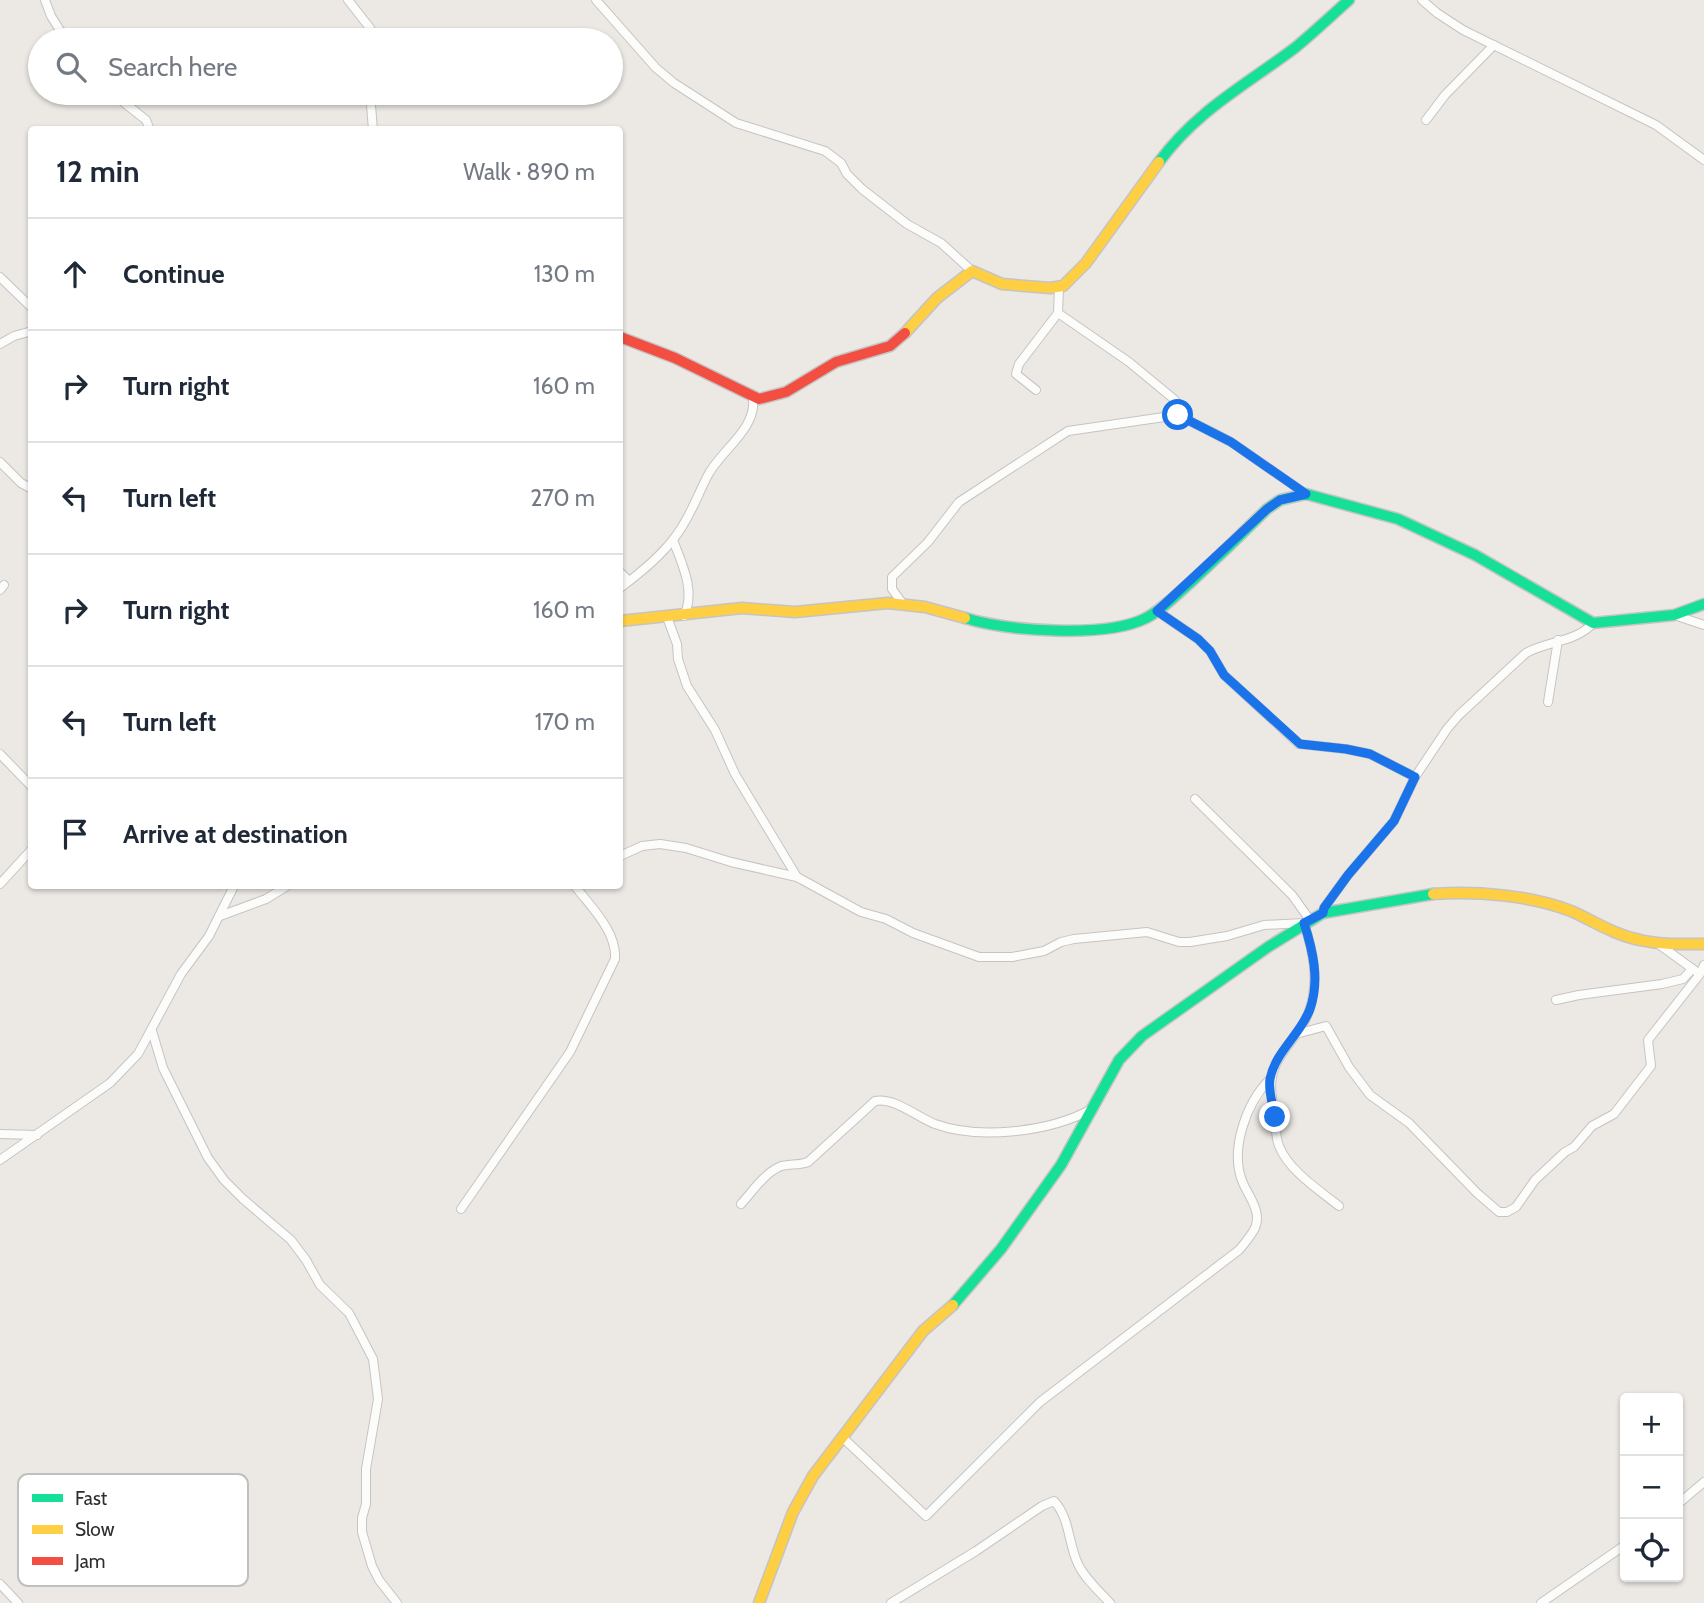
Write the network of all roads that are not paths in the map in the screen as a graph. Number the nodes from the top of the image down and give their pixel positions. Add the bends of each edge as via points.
1 (45, 0) edge
2 (348, 0) edge
3 (596, 0) edge
4 (1349, 0) edge
5 (1422, 0) edge
6 (58, 28) edge
7 (370, 28) edge
8 (621, 28) edge
9 (623, 31) edge
10 (1494, 45) junction
11 (127, 105) edge
12 (371, 105) edge
13 (1426, 120) dead end
14 (148, 126) edge
15 (373, 126) edge
16 (1704, 160) edge
17 (972, 271) junction
18 (0, 277) edge
19 (1059, 288) junction
20 (28, 304) edge
21 (1058, 313) junction
22 (28, 332) edge
23 (623, 338) edge
24 (0, 344) edge
25 (1036, 390) dead end
26 (753, 398) junction
27 (1178, 415) junction
28 (0, 462) edge
29 (28, 487) edge
30 (1306, 494) junction
31 (673, 540) junction
32 (623, 575) edge
33 (629, 581) junction
34 (623, 586) edge
35 (903, 604) junction
36 (1704, 604) edge
37 (1157, 611) junction
38 (1674, 615) junction
39 (684, 616) junction
40 (667, 617) junction
41 (623, 621) edge
42 (1593, 623) junction
43 (1704, 625) edge
44 (1558, 640) junction
45 (1548, 702) dead end
46 (0, 754) edge
47 (1415, 777) junction
48 (28, 783) edge
49 (1195, 799) dead end
50 (28, 853) edge
51 (623, 855) edge
52 (797, 877) junction
53 (0, 884) edge
54 (233, 889) edge
55 (282, 889) edge
56 (577, 889) edge
57 (1323, 913) junction
58 (220, 916) junction
59 (1307, 922) junction
60 (1657, 943) junction
61 (1704, 944) edge
62 (1704, 965) edge
63 (1699, 973) edge
64 (1556, 1000) dead end
65 (152, 1031) junction
66 (1296, 1034) junction
67 (1270, 1079) junction
68 (1090, 1110) junction
69 (0, 1134) edge
70 (37, 1135) junction
71 (0, 1160) edge
72 (741, 1204) dead end
73 (1339, 1206) dead end
74 (461, 1209) dead end
75 (842, 1437) junction
76 (1704, 1482) edge
77 (1683, 1500) edge
78 (1620, 1548) edge
79 (0, 1584) edge
80 (18, 1603) edge
81 (397, 1603) edge
82 (759, 1603) edge
83 (891, 1603) edge
84 (1110, 1603) edge
85 (1541, 1603) edge

1 - 6 street
2 - 7 street
3 - 8 street
4 - 19 street via 1177,138 1073,279
5 - 10 street via 1449,22
9 - 17 street via 674,83 737,123 825,151 862,189 907,224 942,243
10 - 13 street
10 - 16 street via 1656,125
11 - 14 street
12 - 15 street
17 - 19 street via 1002,284
17 - 26 street via 890,346 836,362 786,392
18 - 20 street
19 - 21 street
21 - 25 street via 1016,374
21 - 27 street via 1175,400
22 - 24 street
23 - 26 street via 676,358
26 - 31 street via 742,432 712,469
27 - 30 street via 1231,442
27 - 35 street via 1064,432 959,502 928,542 892,577 892,589
28 - 29 street
30 - 37 street via 1280,500 1267,509
30 - 42 street via 1409,524 1498,567
31 - 33 street
31 - 39 street via 687,579 690,604
32 - 33 street
33 - 34 street
35 - 37 street via 990,625 1054,630 1120,625
35 - 39 street via 866,603 801,613 734,607
36 - 38 street
37 - 47 street via 1198,639 1224,675 1300,744 1370,754
38 - 42 street
38 - 43 street
39 - 40 street
40 - 41 street
40 - 52 street via 687,686
42 - 44 street via 1581,634
44 - 45 street
44 - 47 street via 1526,653 1459,715
46 - 48 street
47 - 57 street via 1394,821
49 - 59 street via 1292,895
50 - 53 street
51 - 52 street via 660,844
52 - 59 street via 861,912 979,957 1012,957 1074,939 1147,932 1190,942 1264,925
54 - 58 street
55 - 58 street
56 - 74 street via 607,929 615,959 570,1052
57 - 59 street
57 - 60 street via 1417,895 1466,892 1539,902 1570,911 1609,931
58 - 65 street via 181,974
59 - 66 street via 1315,983 1311,1007
59 - 68 street via 1142,1036 1119,1060
60 - 61 street
60 - 63 street
62 - 63 street
63 - 64 street via 1662,984
63 - 66 street via 1648,1040 1651,1066 1614,1114 1592,1126 1507,1212 1499,1212 1409,1123 1370,1096 1326,1026
65 - 70 street via 138,1054 110,1083
65 - 81 street via 163,1068 208,1158 223,1180 291,1240 320,1285 349,1313 373,1359 378,1399 366,1469 362,1532 375,1573
66 - 67 street
67 - 73 street via 1281,1150 1300,1174
67 - 75 street via 1260,1089 1237,1150 1242,1182 1254,1202 1256,1227 1239,1250 1040,1402 926,1516
68 - 72 street via 1048,1126 993,1132 955,1130 887,1101 875,1101 808,1162 779,1167
68 - 75 street via 1061,1165 1001,1249 961,1298 923,1331
69 - 70 street
70 - 71 street
75 - 82 street via 802,1493
76 - 77 street
78 - 85 street
79 - 80 street
83 - 84 street via 1054,1501 1064,1514 1083,1573

